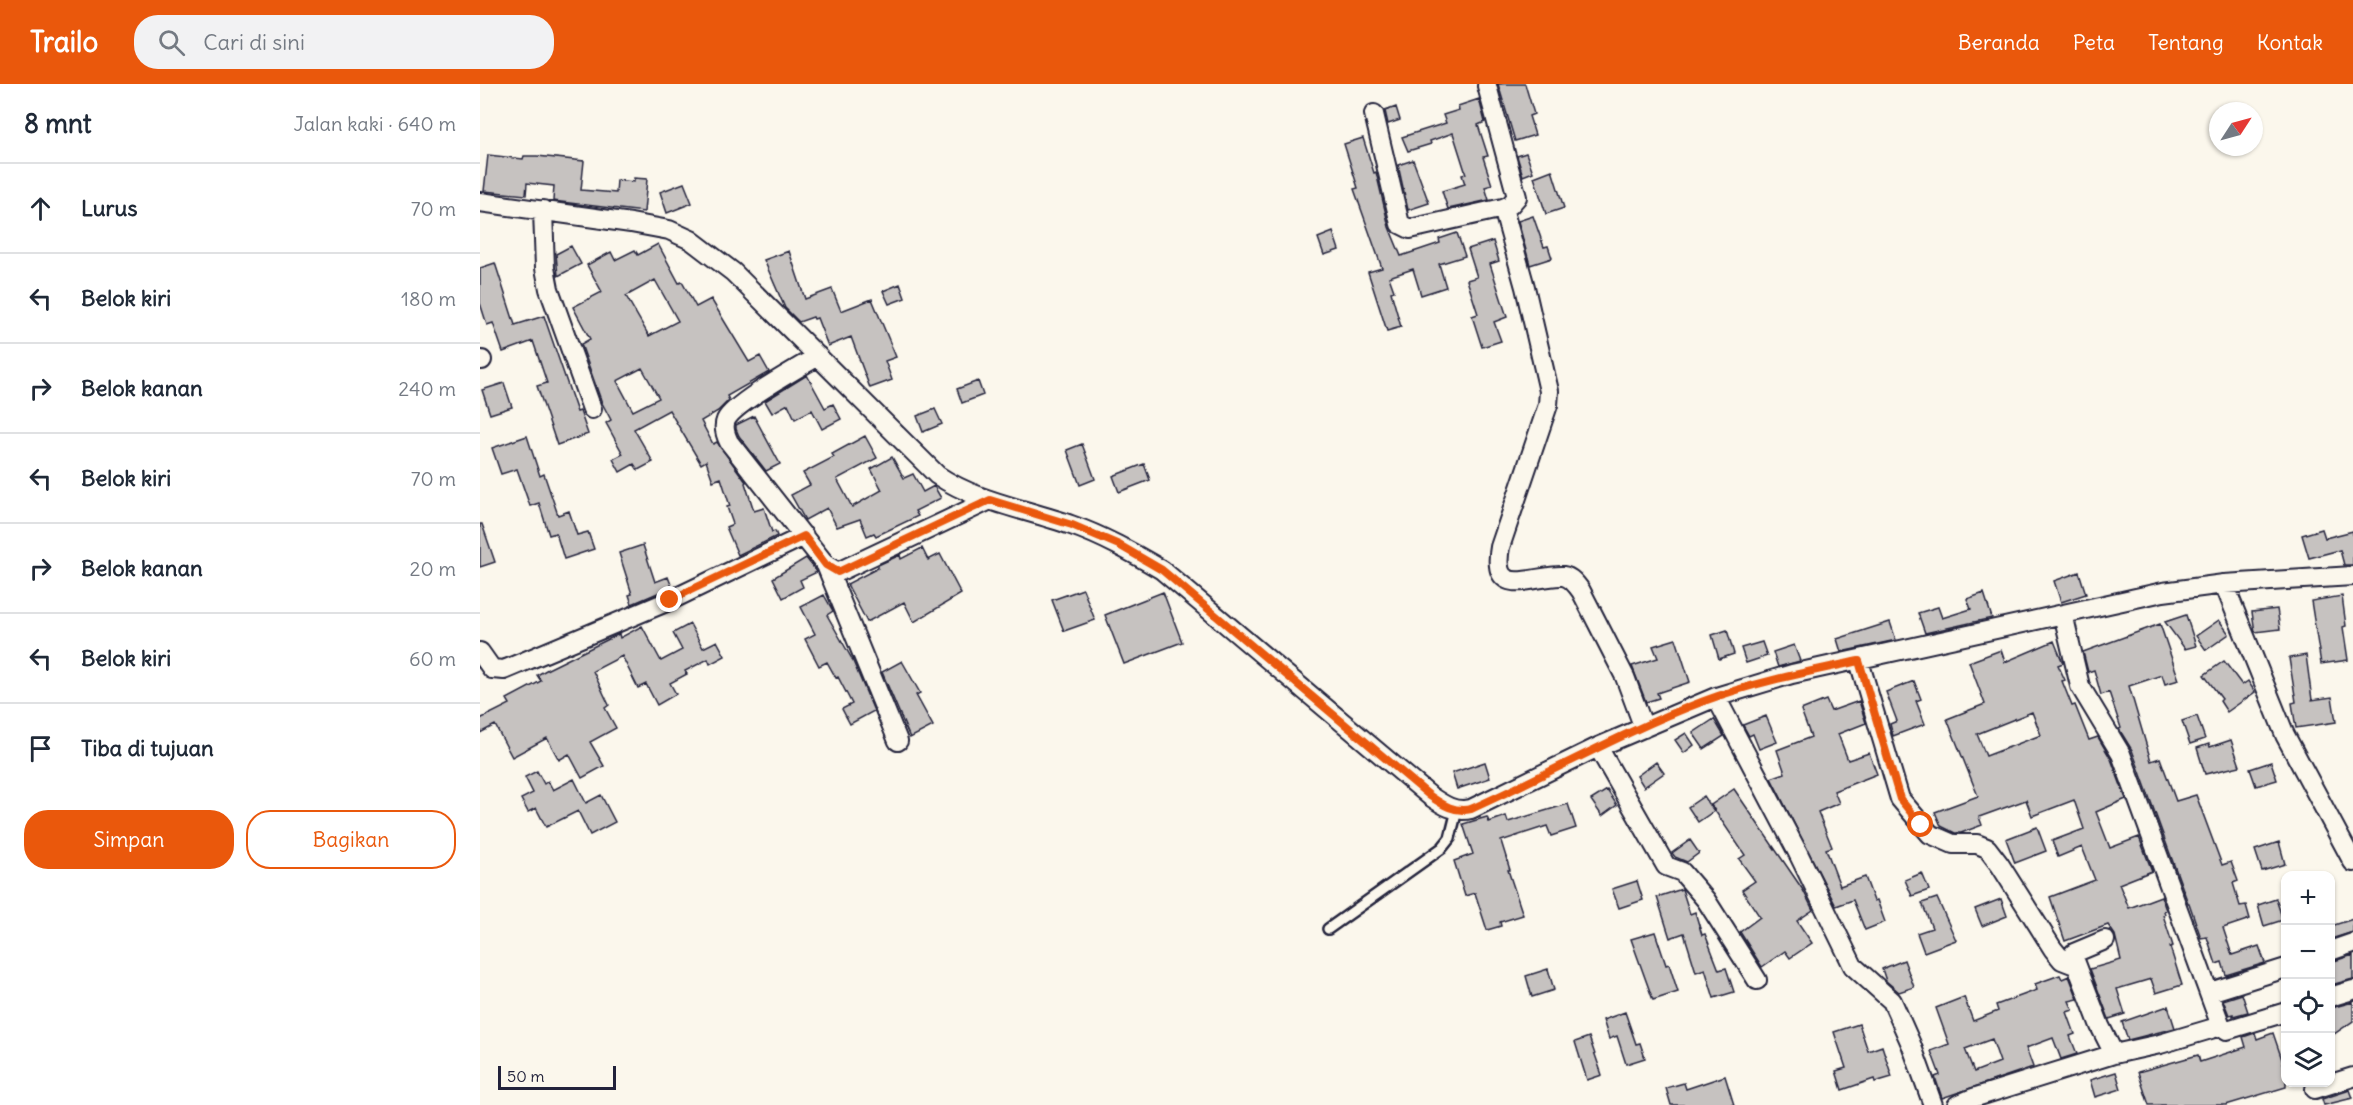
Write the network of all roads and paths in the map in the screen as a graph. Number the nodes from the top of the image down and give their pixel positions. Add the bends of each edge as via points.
1 (1488, 86) dead end
2 (1374, 114) dead end
3 (480, 202) edge
4 (1503, 208) junction
5 (543, 210) junction
6 (818, 356) junction
7 (592, 409) dead end
8 (990, 500) junction
9 (804, 536) junction
10 (826, 565) junction
11 (2353, 576) edge
12 (2224, 584) junction
13 (2063, 614) junction
14 (480, 652) edge
15 (1859, 661) junction
16 (1716, 697) junction
17 (1644, 728) junction
18 (898, 741) dead end
19 (1598, 747) junction
20 (1457, 810) junction
21 (2353, 862) edge
22 (1328, 929) dead end
23 (2105, 940) dead end
24 (2353, 943) edge
25 (2335, 950) edge
26 (2075, 965) junction
27 (2281, 970) edge
28 (1757, 980) dead end
29 (2353, 990) edge
30 (2210, 992) junction
31 (2335, 996) edge
32 (2281, 1014) edge
33 (2221, 1026) junction
34 (2114, 1054) junction
35 (2353, 1077) edge
36 (2316, 1092) edge
37 (1933, 1105) edge
38 (1957, 1105) edge

1 - 4 street via 1517,196
2 - 4 street via 1400,224 1405,229
3 - 5 street
4 - 17 street via 1549,390 1548,405 1500,547 1499,567 1503,576 1520,583 1563,576 1573,580 1624,677
5 - 6 street via 669,230 691,240 733,272
5 - 7 street via 549,289
6 - 8 street via 937,475
6 - 9 street via 734,411 726,420 725,432
8 - 10 street via 838,572
8 - 20 street via 1072,525 1119,545 1162,570 1430,796
9 - 10 street
9 - 14 street via 670,600 504,670 492,669
10 - 18 street
11 - 12 street
12 - 13 street via 2163,592
12 - 21 street via 2285,735
13 - 15 street
13 - 30 street via 2080,686 2121,754
15 - 16 street via 1792,674
15 - 26 street via 1900,799 1930,834 1953,844 1987,848 2053,949 2062,960
16 - 17 street
16 - 37 street via 1852,966 1892,1001
17 - 19 street
19 - 20 street via 1496,798 1471,809
19 - 28 street via 1666,866 1682,872 1706,900
20 - 22 lane via 1450,838 1442,848
23 - 26 street via 2074,953
24 - 25 street
26 - 34 street
27 - 30 street
29 - 31 street
30 - 33 street
32 - 33 street via 2237,1028 2227,1030
33 - 34 street
34 - 38 street
35 - 36 street

